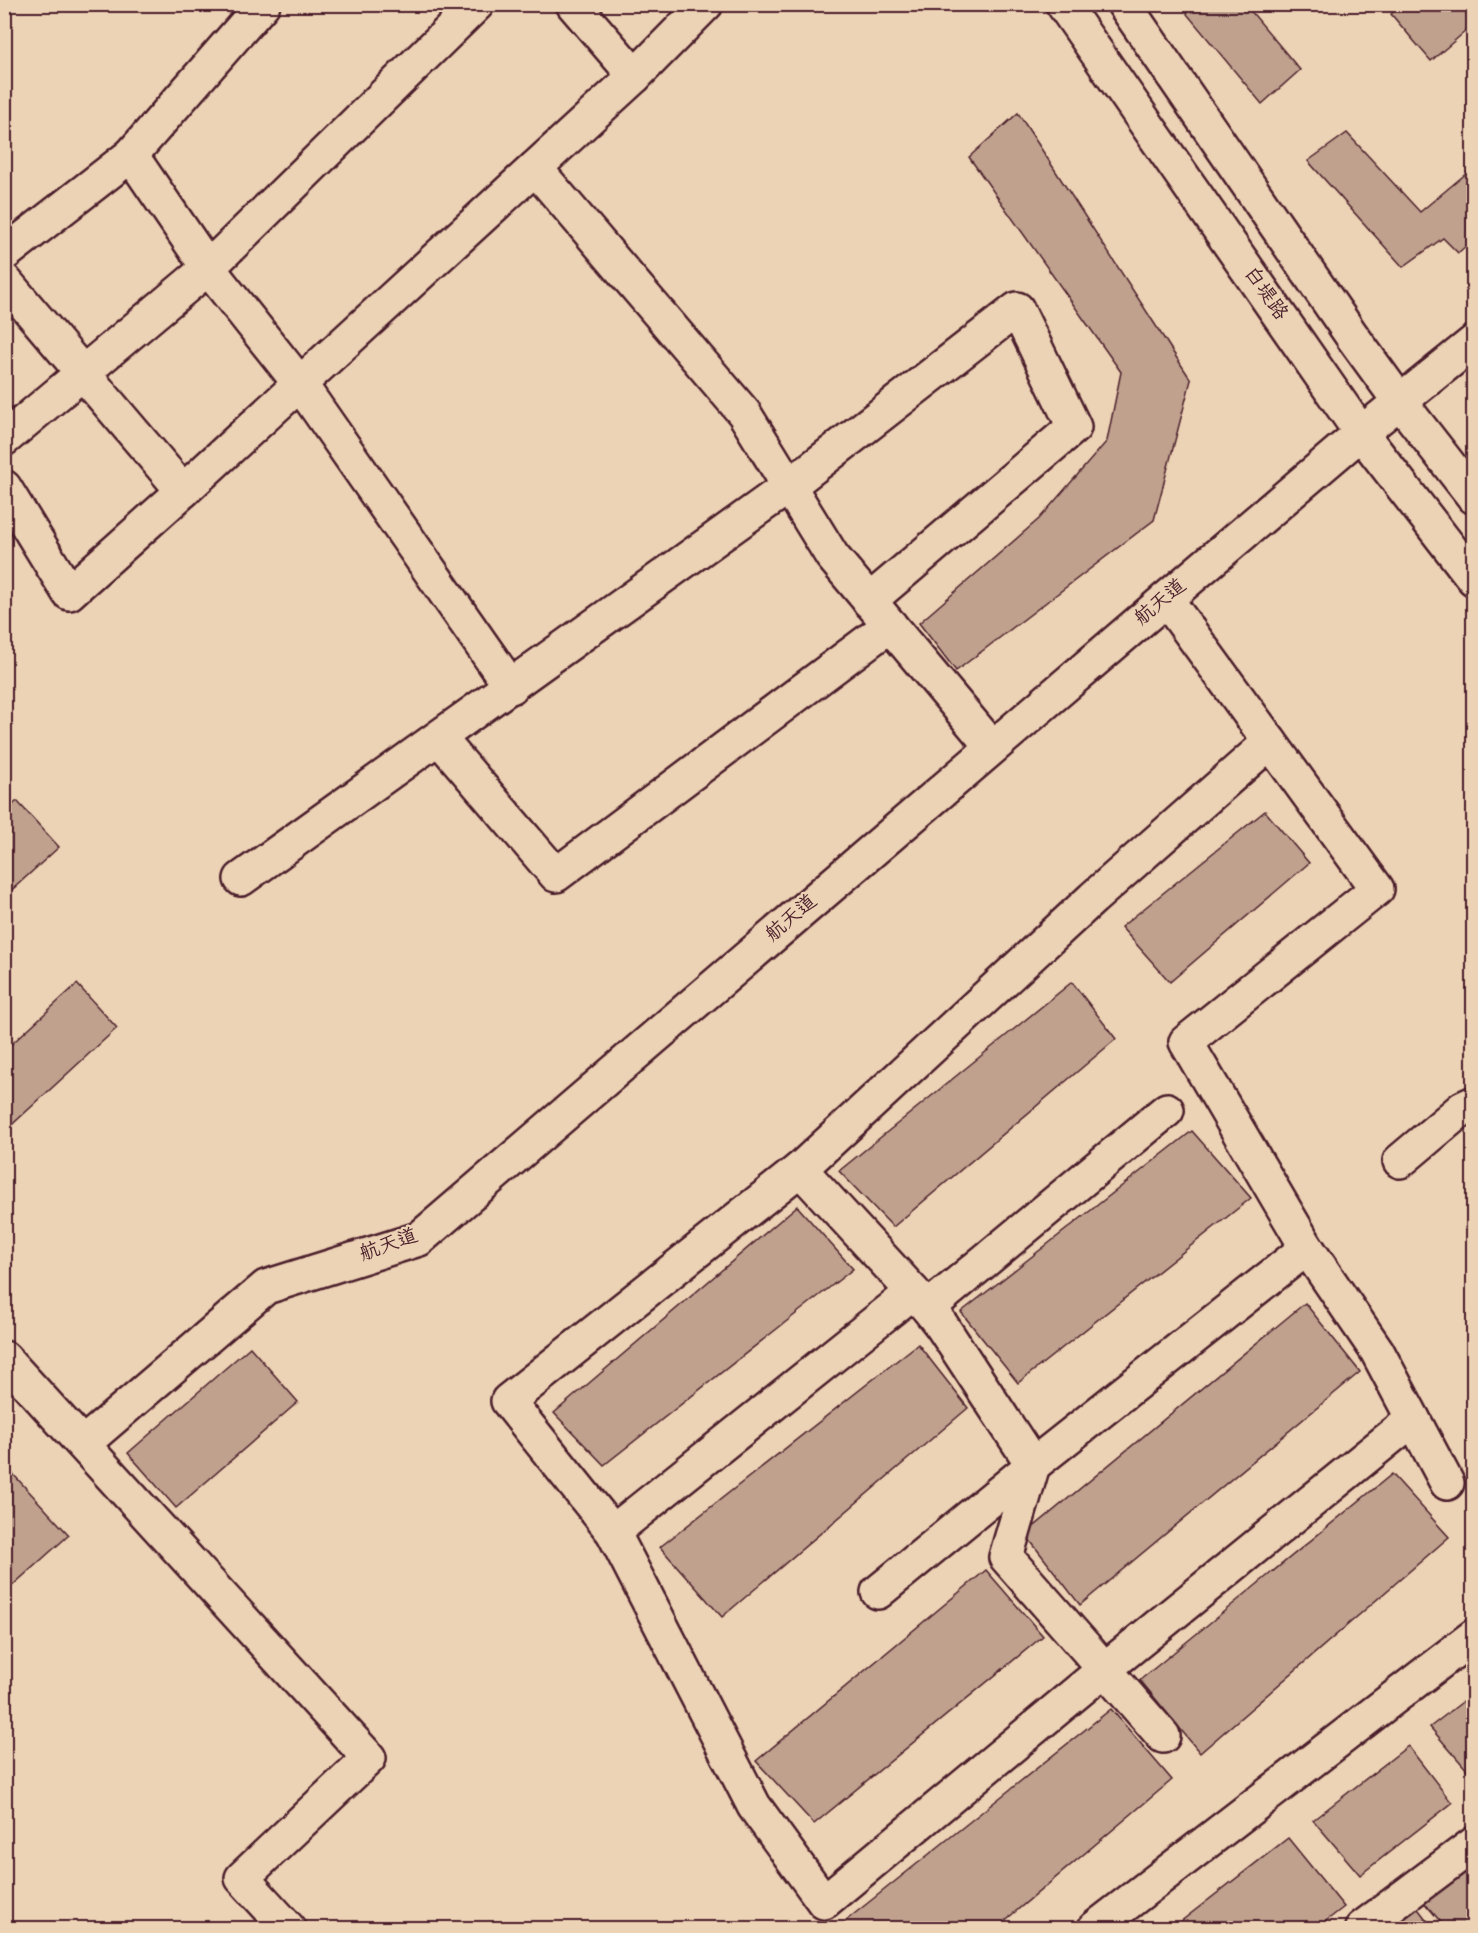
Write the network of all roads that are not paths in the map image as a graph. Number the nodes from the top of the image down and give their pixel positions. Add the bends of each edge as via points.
1 (263, 4) edge
2 (477, 4) edge
3 (573, 4) edge
4 (706, 4) edge
5 (1063, 4) edge
6 (1124, 4) edge
7 (635, 76) junction
8 (130, 155) junction
9 (535, 168) junction
10 (4, 254) edge
11 (208, 268) junction
12 (4, 280) edge
13 (1473, 342) edge
14 (84, 374) junction
15 (300, 384) junction
16 (1400, 402) junction
17 (1361, 433) junction
18 (4, 439) edge
19 (789, 486) junction
20 (4, 487) edge
21 (183, 491) junction
22 (1473, 497) edge
23 (1473, 579) edge
24 (1166, 599) junction
25 (879, 613) junction
26 (511, 687) junction
27 (439, 738) junction
28 (1270, 742) junction
29 (992, 747) junction
30 (241, 879) dead end
31 (1473, 1103) edge
32 (1167, 1110) dead end
33 (1400, 1161) dead end
34 (800, 1169) junction
35 (1307, 1248) junction
36 (921, 1300) junction
37 (4, 1358) edge
38 (1413, 1419) junction
39 (83, 1444) junction
40 (1034, 1465) junction
41 (1448, 1483) dead end
42 (613, 1532) junction
43 (878, 1592) dead end
44 (1473, 1635) edge
45 (1105, 1669) junction
46 (1163, 1736) dead end
47 (1473, 1844) edge
48 (288, 1929) edge
49 (1095, 1929) edge
50 (1362, 1929) edge

1 - 8 street
2 - 11 street
3 - 7 street
4 - 7 street
5 - 17 street, 白堤路
6 - 16 street via 1281,236
7 - 9 street
8 - 10 street
8 - 11 street
9 - 15 street
9 - 19 street via 744,412
11 - 14 street
11 - 15 street
12 - 14 street
13 - 16 street, 航天道
14 - 18 street
14 - 21 street
15 - 21 street
15 - 26 street
16 - 17 street, 航天道
16 - 22 street
17 - 23 street, 白堤路
17 - 24 street, 航天道
19 - 25 street via 832,556
19 - 25 street via 1017,309 1074,427
19 - 26 street
20 - 21 street via 69,592
24 - 28 street
24 - 29 street, 航天道
25 - 27 street via 556,875
25 - 29 street
26 - 27 street
27 - 30 street
28 - 34 street via 1093,898
28 - 35 street via 1377,889 1186,1042
29 - 39 street, 航天道 via 419,1239 266,1287
31 - 33 street
32 - 36 street
34 - 36 street
34 - 42 street via 508,1401
35 - 38 street via 1377,1351
35 - 40 street
36 - 40 street
36 - 42 street
37 - 39 street
38 - 41 street
38 - 45 street
39 - 48 street via 369,1758 242,1878
40 - 43 street
40 - 45 street via 1006,1557
42 - 45 street via 754,1806 824,1902
44 - 49 street
45 - 46 street
47 - 50 street

